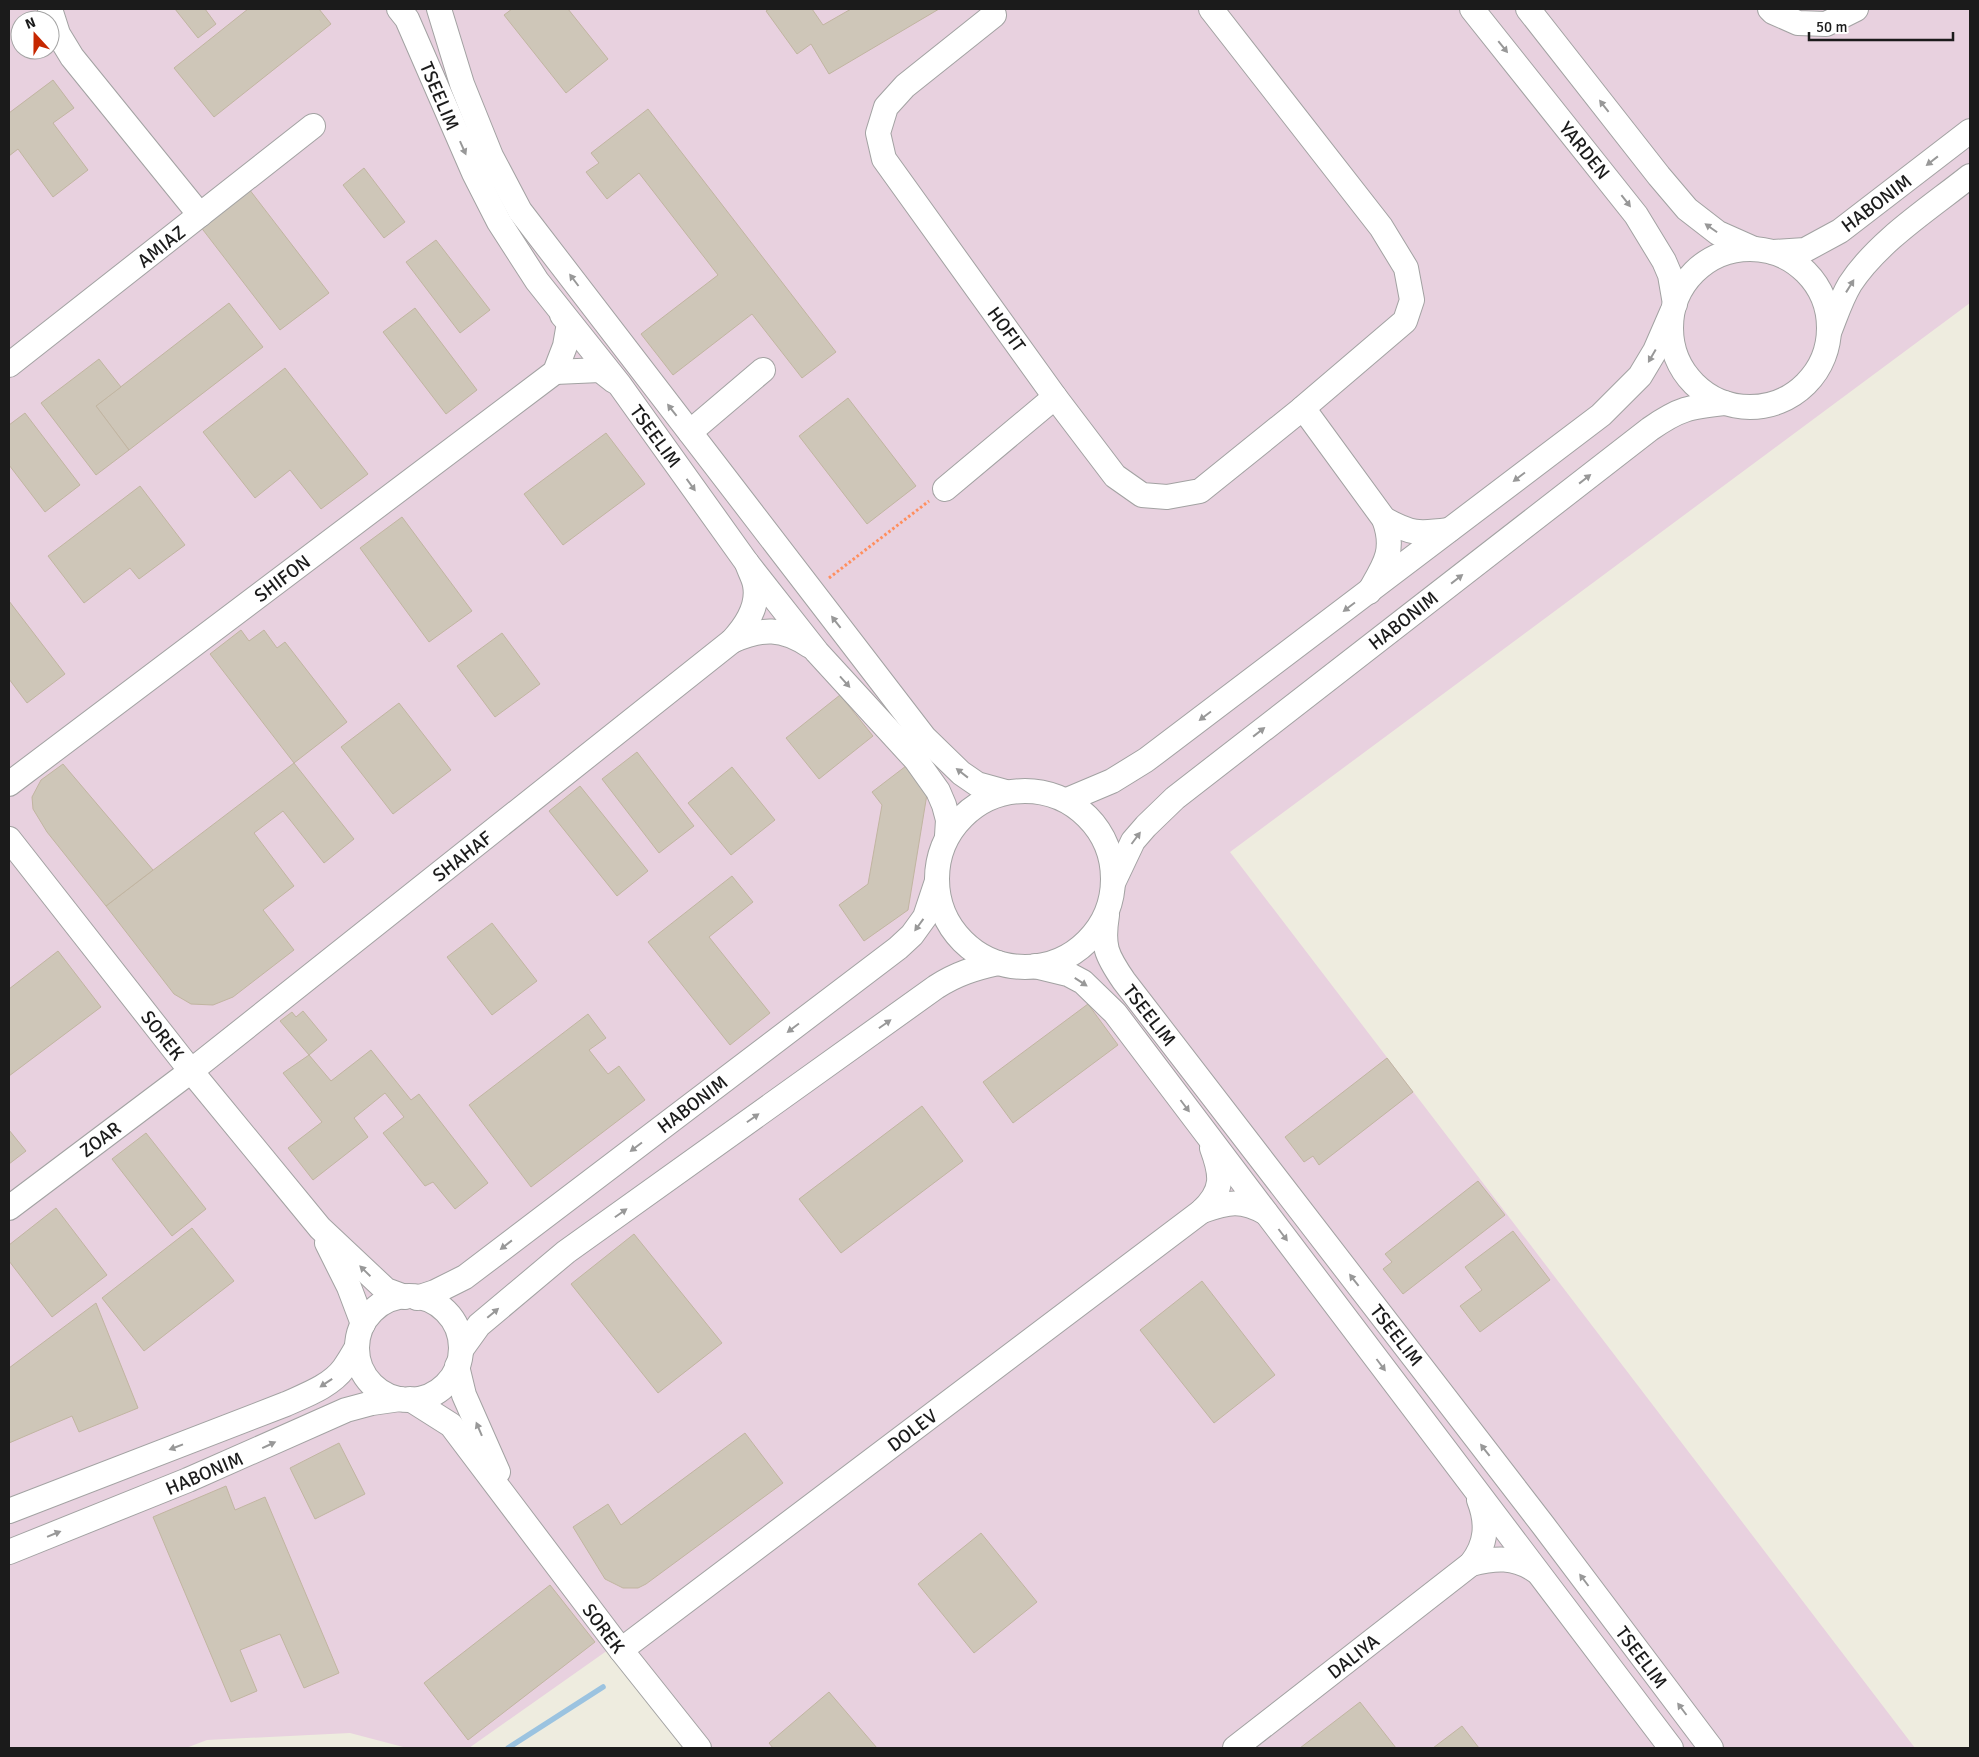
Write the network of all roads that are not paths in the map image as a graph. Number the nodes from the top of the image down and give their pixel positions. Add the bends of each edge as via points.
1 (50, 9) edge
2 (399, 9) edge
3 (439, 9) edge
4 (1211, 9) edge
5 (1472, 9) edge
6 (1528, 9) edge
7 (1770, 9) edge
8 (1856, 9) edge
9 (996, 11) edge
10 (313, 126) dead end
11 (1970, 131) edge
12 (1970, 176) edge
13 (200, 215) junction
14 (1763, 251) junction
15 (537, 281) junction
16 (1674, 308) junction
17 (1830, 330) junction
18 (9, 365) edge
19 (763, 370) dead end
20 (555, 372) junction
21 (619, 384) junction
22 (1055, 397) junction
23 (1725, 403) junction
24 (1303, 408) junction
25 (690, 432) junction
26 (945, 489) road end
27 (1384, 519) junction
28 (1450, 530) junction
29 (747, 563) junction
30 (1369, 592) junction
31 (732, 641) junction
32 (818, 652) junction
33 (9, 784) edge
34 (1006, 792) junction
35 (1067, 800) junction
36 (947, 836) junction
37 (9, 839) edge
38 (937, 880) junction
39 (1114, 881) junction
40 (1107, 915) junction
41 (998, 963) junction
42 (1035, 966) junction
43 (192, 1070) junction
44 (1209, 1138) junction
45 (9, 1208) edge
46 (1202, 1210) junction
47 (1266, 1213) junction
48 (320, 1228) junction
49 (411, 1297) junction
50 (363, 1324) junction
51 (357, 1347) junction
52 (459, 1358) junction
53 (405, 1399) junction
54 (1476, 1490) junction
55 (512, 1506) junction
56 (9, 1511) edge
57 (9, 1552) edge
58 (1471, 1564) junction
59 (1539, 1573) junction
60 (621, 1650) junction
61 (698, 1748) edge
62 (1235, 1748) edge
63 (1671, 1748) edge
64 (1711, 1748) edge

1 - 13 street via 58,34 72,57
2 -> 15 street, TSEELIM via 407,19 474,173 499,222
25 -> 3 street, TSEELIM via 520,210 491,156 465,93
4 - 24 street, HOFIT via 1381,227 1406,268 1412,300 1405,321
5 -> 16 street, YARDEN via 1636,215 1670,275
14 -> 6 street via 1718,233 1688,209
7 - 8 street via 1798,23 1826,24
9 - 22 street, HOFIT via 905,86 886,107 878,133 884,159
10 - 13 street, AMIAZ
11 -> 14 street, HABONIM via 1829,238 1805,250
17 -> 12 street, HABONIM via 1842,300 1863,267 1898,233
13 - 18 street, AMIAZ
14 - 16 street via 1735,251 1703,264 1690,277
14 - 17 street via 1785,257 1804,270 1817,285 1824,298
15 - 20 street via 569,323
15 - 21 street, TSEELIM
16 - 23 street via 1672,341 1685,373 1706,394
16 -> 28 street via 1640,376 1601,415
17 - 23 street via 1823,360 1813,377 1796,393 1763,407 1746,408
19 - 25 street
20 - 21 street via 600,370
20 - 33 street, SHIFON
21 -> 29 street, TSEELIM
22 - 24 street, HOFIT via 1115,476 1142,495 1167,497 1200,490
22 - 26 street
39 -> 23 street, HABONIM via 1133,841 1174,798 1650,428 1679,411
24 - 27 street
34 -> 25 street, TSEELIM via 977,784 924,737
27 - 28 street via 1414,533
27 - 30 street via 1390,540 1388,552
28 - 30 street
29 - 31 street, SHAHAF via 755,586 754,603 749,620
29 - 32 street, TSEELIM
30 -> 35 street via 1146,760 1112,781
31 - 32 street, SHAHAF via 751,633 778,632 796,638
31 - 43 street, SHAHAF
32 -> 36 street, TSEELIM via 916,760 938,791 948,820
34 - 35 street via 1026,790
34 - 36 street via 982,801 962,816
35 - 39 street via 1087,814 1102,834 1112,856
36 - 38 street via 941,850
37 - 43 street, SOREK
38 - 41 street via 940,902 948,922 961,940
38 -> 49 street, HABONIM via 925,917 898,948 465,1277 435,1292
39 - 40 street
40 - 42 street via 1078,950 1058,961
64 -> 40 street, TSEELIM via 1124,981 1106,951
41 - 42 street
52 -> 41 street via 479,1325 574,1246 936,987 974,968
42 -> 44 street, TSEELIM via 1068,974 1098,995 1115,1012
43 - 45 street, ZOAR
43 - 48 street, SOREK
44 - 46 street, DOLEV via 1220,1172 1213,1200
44 - 47 street, TSEELIM
46 - 47 street, DOLEV via 1223,1204 1249,1204
46 - 60 street, DOLEV
47 -> 54 street, TSEELIM
49 -> 48 street, SOREK via 386,1290
48 - 50 street, SOREK
49 - 50 street via 384,1303
49 - 52 street via 433,1302 454,1322 459,1335
50 - 51 street
51 - 53 street via 359,1362 371,1384 381,1392
51 -> 56 street, HABONIM via 343,1369 312,1392
52 - 53 street via 449,1381 439,1390 428,1396
55 -> 52 street, SOREK via 464,1395
53 - 55 street, SOREK via 450,1425
57 -> 53 street, HABONIM via 214,1469 346,1410
54 - 58 street, DALIYA via 1485,1514 1486,1530
54 - 59 street, TSEELIM
55 - 60 street, SOREK
58 - 59 street, DALIYA via 1497,1558 1511,1559 1525,1563
58 - 62 street, DALIYA
59 - 63 street, TSEELIM
60 - 61 street, SOREK

